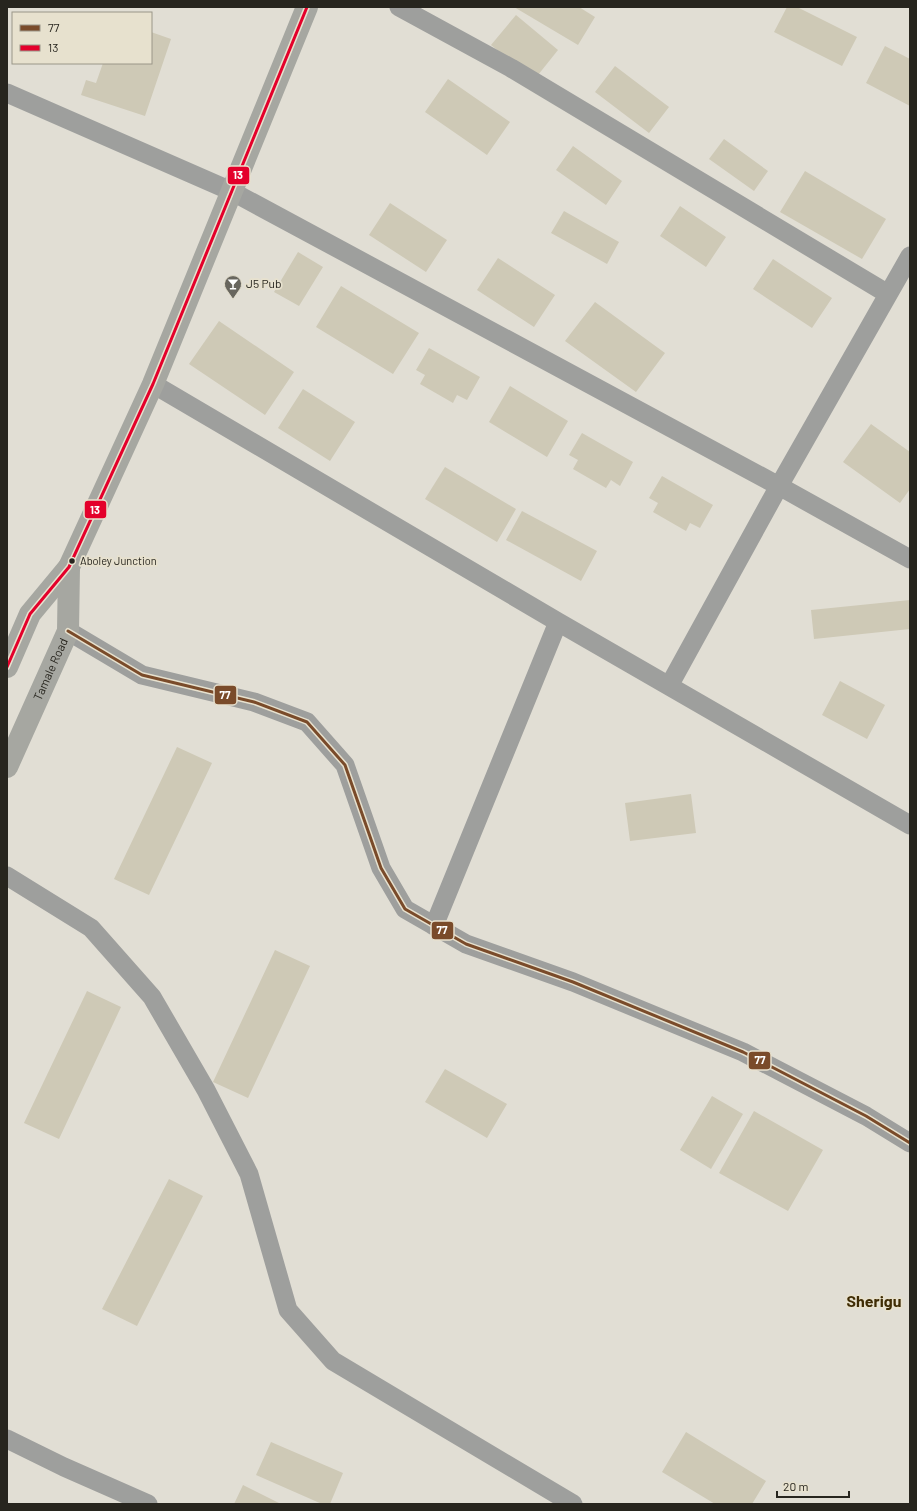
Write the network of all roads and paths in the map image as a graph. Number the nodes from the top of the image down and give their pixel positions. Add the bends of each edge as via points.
1 (307, 7) edge
2 (399, 7) edge
3 (7, 93) edge
4 (230, 191) junction
5 (910, 256) edge
6 (888, 294) junction
7 (153, 384) junction
8 (779, 486) junction
9 (910, 559) edge
10 (69, 567) junction
11 (558, 622) junction
12 (68, 631) junction
13 (7, 668) edge
14 (669, 686) junction
15 (7, 767) edge
16 (910, 825) edge
17 (7, 876) edge
18 (434, 926) junction
19 (910, 1143) edge
20 (7, 1439) edge
21 (148, 1504) edge
22 (573, 1504) edge

1 - 4 highway, Tamale Road
2 - 6 street via 511,68
3 - 4 street
4 - 7 highway, Tamale Road
4 - 8 street
5 - 6 street
6 - 8 street
7 - 10 highway, Tamale Road
7 - 11 street
8 - 9 street
8 - 14 street
10 - 12 highway, Tamale Road
10 - 13 highway, Tamale Road via 30,614
11 - 14 street
11 - 18 street
12 - 15 highway, Tamale Road
12 - 18 street via 142,675 254,702 306,722 345,765 381,868 405,909
14 - 16 street
17 - 22 street via 91,928 152,997 206,1090 249,1174 288,1310 333,1361
18 - 19 street via 466,944 573,982 743,1052 866,1116
20 - 21 street

